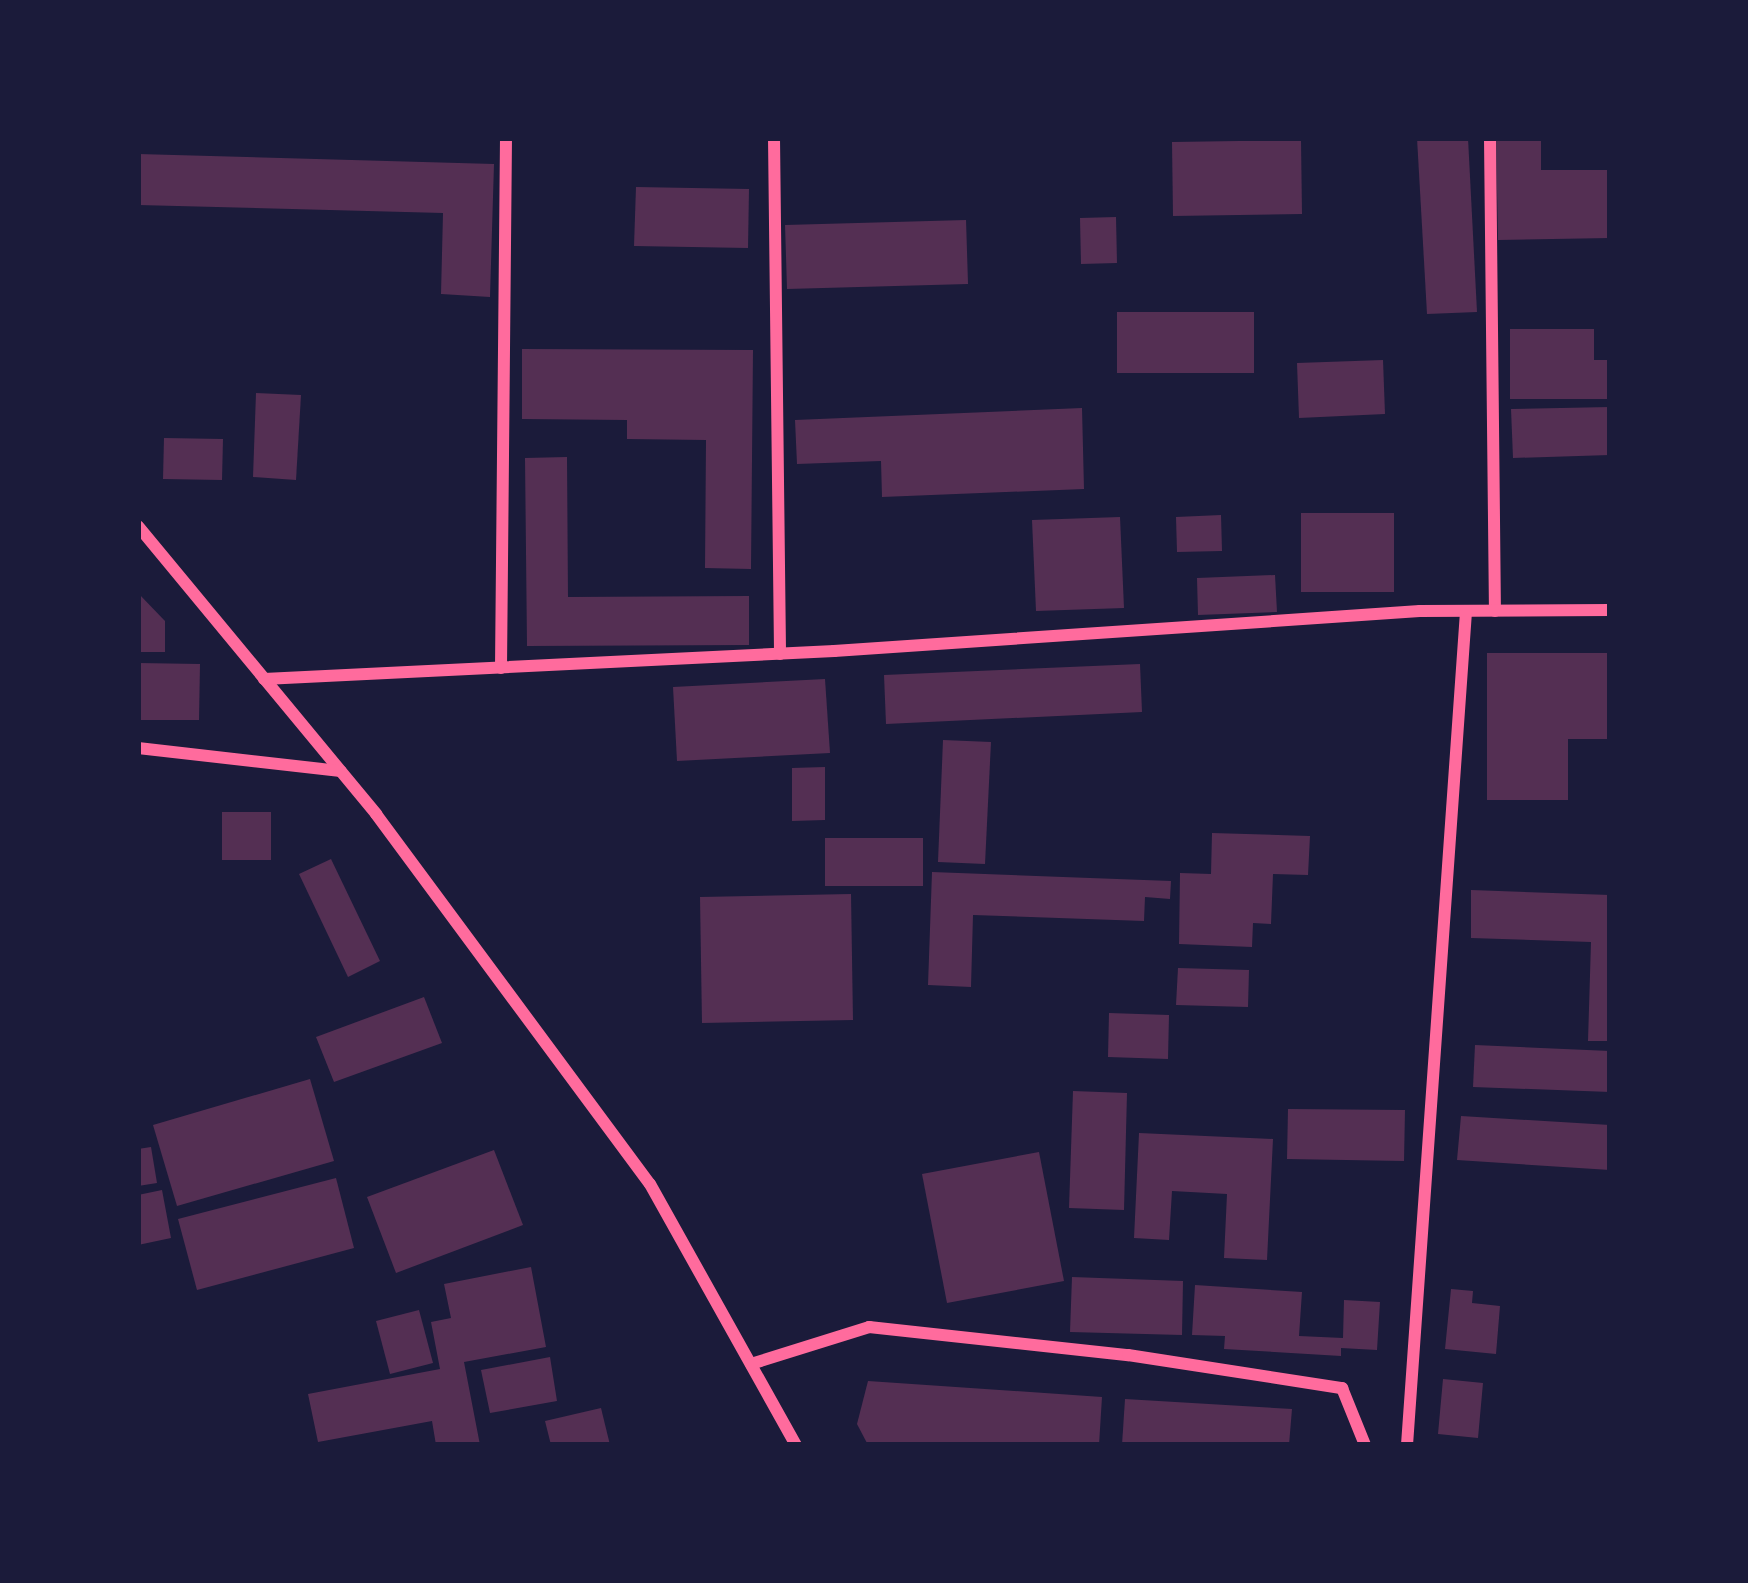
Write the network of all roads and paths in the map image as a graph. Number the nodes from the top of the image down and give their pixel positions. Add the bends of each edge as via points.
1 (506, 138) edge
2 (774, 138) edge
3 (1490, 138) edge
4 (138, 526) edge
5 (1610, 610) edge
6 (1466, 611) junction
7 (1496, 611) junction
8 (780, 654) junction
9 (501, 668) junction
10 (264, 679) junction
11 (138, 748) edge
12 (341, 771) junction
13 (751, 1364) junction
14 (796, 1445) edge
15 (1365, 1445) edge
16 (1406, 1445) edge

1 - 9 street
2 - 8 street
3 - 7 street
4 - 10 street
5 - 7 street
6 - 7 street
6 - 8 street
6 - 16 street
8 - 9 street
9 - 10 street
10 - 12 street
11 - 12 street
12 - 13 street via 650,1184
13 - 14 street
13 - 15 street via 869,1328 1128,1355 1342,1388

